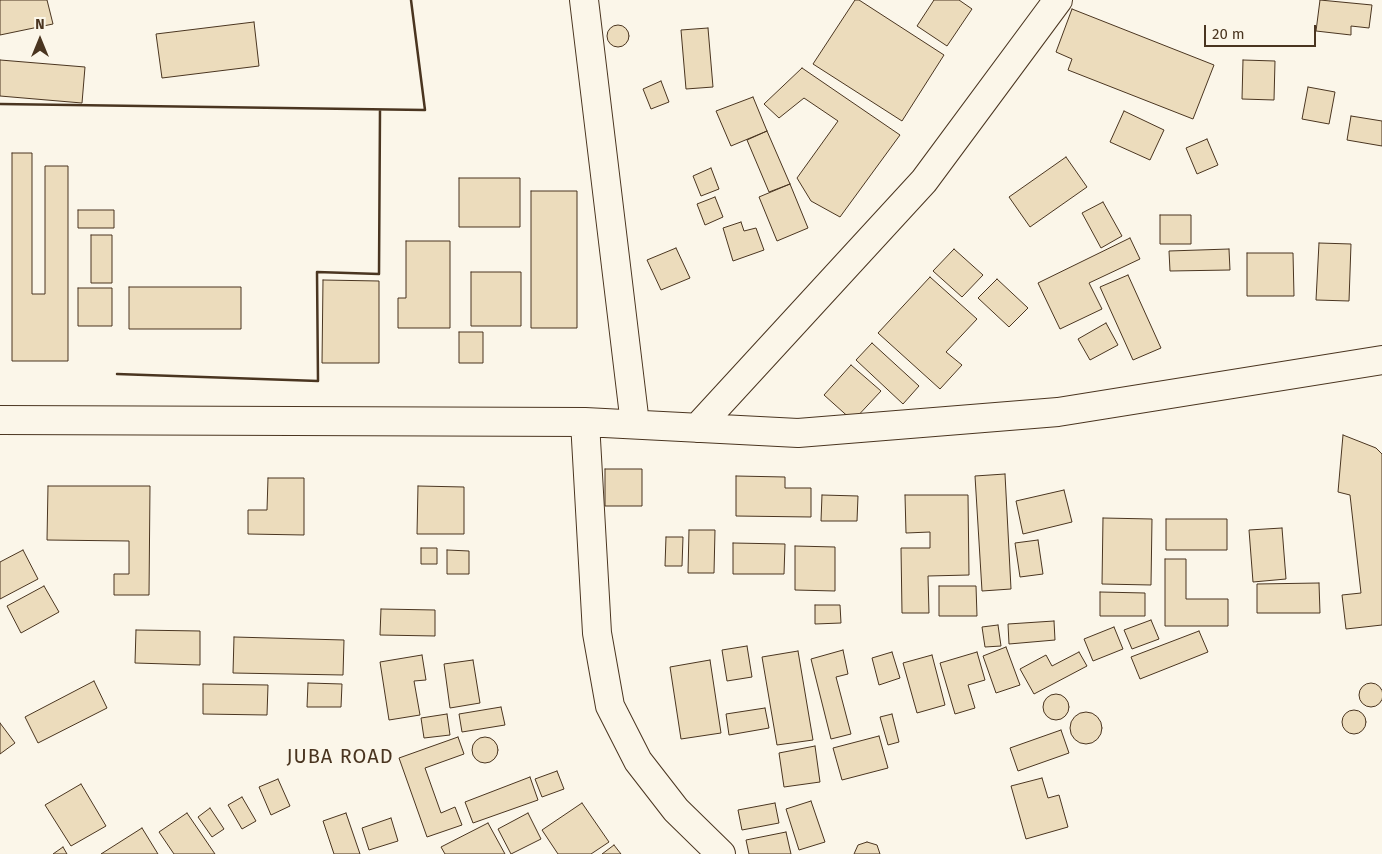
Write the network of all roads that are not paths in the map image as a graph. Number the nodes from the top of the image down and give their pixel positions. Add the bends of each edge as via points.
1 (584, 0) edge
2 (1058, 0) edge
3 (1382, 360) edge
4 (0, 420) edge
5 (585, 422) junction
6 (635, 424) junction
7 (697, 428) junction
8 (721, 854) edge

1 - 6 street
2 - 7 street via 924,181
3 - 7 street via 1058,412 798,433
4 - 5 street
5 - 6 street
5 - 8 street via 597,632 610,706 638,761 676,810
6 - 7 street

